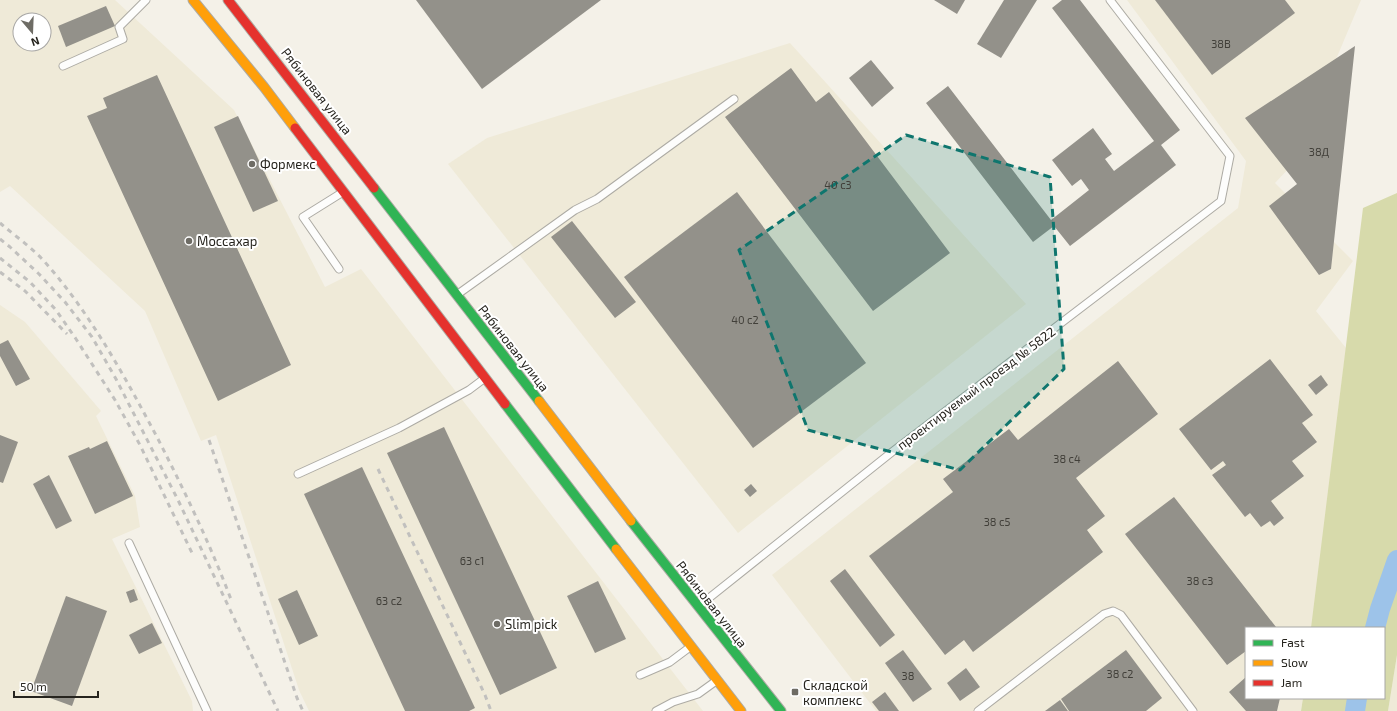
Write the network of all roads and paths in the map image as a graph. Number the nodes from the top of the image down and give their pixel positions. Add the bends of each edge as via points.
1 (146, 0) edge
2 (193, 0) edge
3 (228, 0) edge
4 (1110, 0) edge
5 (63, 66) dead end
6 (734, 99) dead end
7 (343, 192) junction
8 (339, 269) dead end
9 (457, 295) junction
10 (485, 378) junction
11 (298, 474) dead end
12 (129, 543) dead end
13 (698, 608) junction
14 (690, 646) junction
15 (640, 675) dead end
16 (716, 680) junction
17 (208, 711) edge
18 (656, 711) edge
19 (741, 711) edge
20 (781, 711) edge
21 (978, 711) edge
22 (1193, 711) edge

1 - 5 lane via 119,27 123,39
2 - 7 main road via 264,87
3 - 9 main road, Рябиновая улица
4 - 13 lane, проектируемый проезд № 5822 via 1230,156 1221,201 892,452
6 - 9 lane
7 - 8 lane via 303,217
7 - 10 main road
9 - 13 main road, Рябиновая улица
10 - 11 lane via 470,390 399,428
10 - 14 main road
12 - 17 lane
13 - 20 main road, Рябиновая улица
14 - 15 lane via 670,662
14 - 16 main road
16 - 18 lane via 698,694
16 - 19 main road via 730,701
21 - 22 lane via 1104,614 1113,611 1121,615

